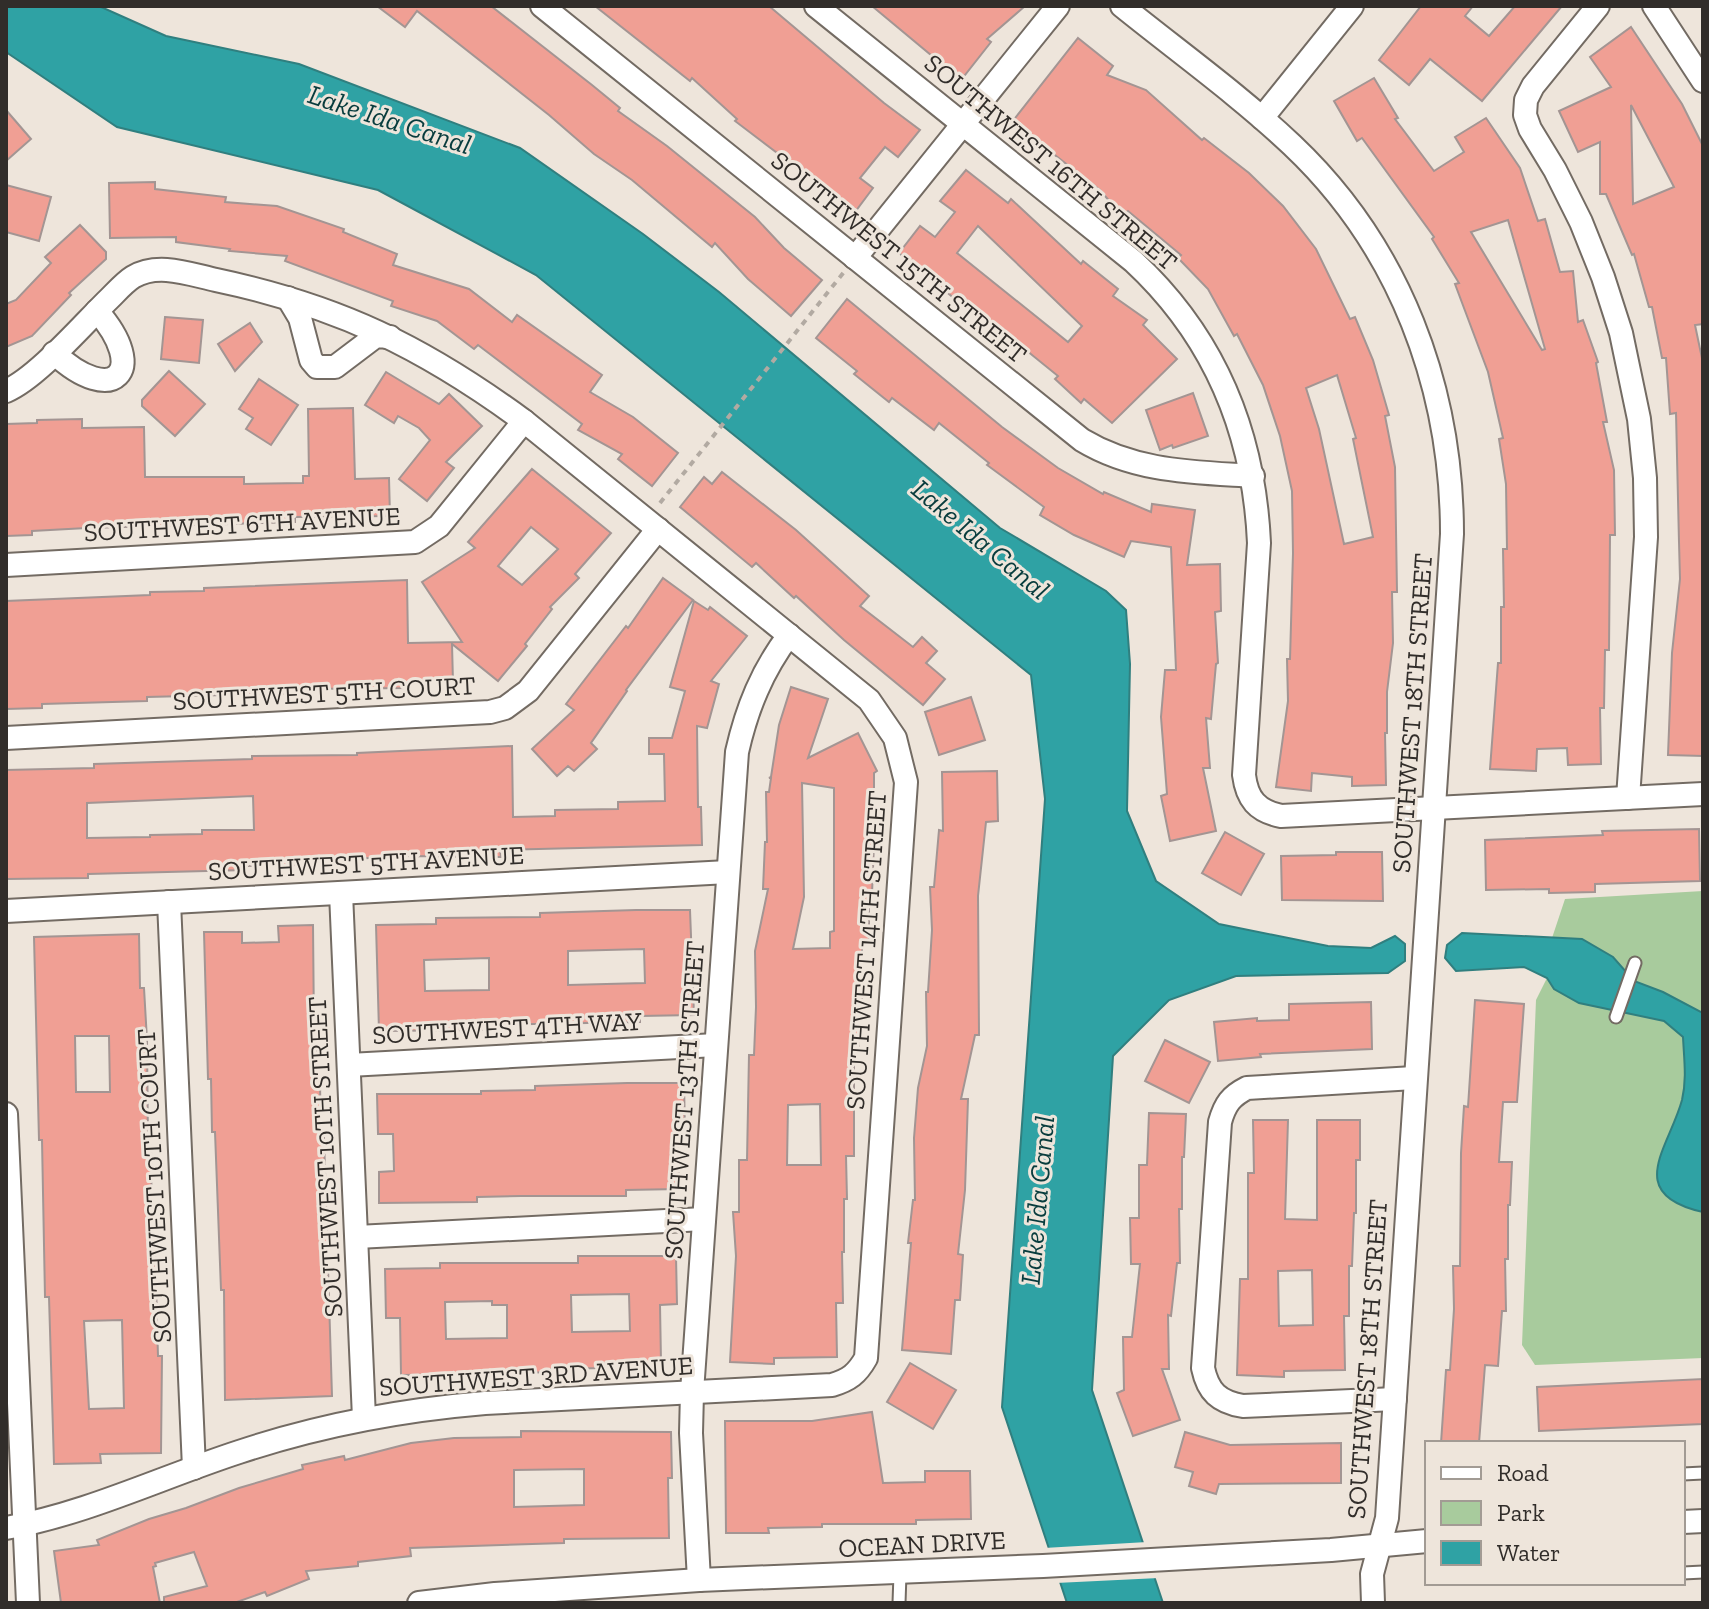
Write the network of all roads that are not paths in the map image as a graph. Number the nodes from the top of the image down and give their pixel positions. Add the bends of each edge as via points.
1 (542, 6) edge
2 (816, 6) edge
3 (1058, 6) edge
4 (1122, 6) edge
5 (1352, 6) edge
6 (1598, 6) edge
7 (1654, 6) edge
8 (1703, 81) edge
9 (1262, 118) junction
10 (963, 124) junction
11 (855, 258) junction
12 (288, 298) junction
13 (97, 311) junction
14 (390, 337) junction
15 (54, 353) junction
16 (6, 391) edge
17 (524, 421) junction
18 (1253, 476) junction
19 (652, 525) junction
20 (6, 565) edge
21 (789, 635) junction
22 (6, 738) edge
23 (1703, 794) edge
24 (1628, 798) junction
25 (1433, 808) junction
26 (728, 872) junction
27 (341, 893) junction
28 (169, 902) junction
29 (6, 911) edge
30 (1635, 963) dead end
31 (1616, 1017) dead end
32 (716, 1045) junction
33 (349, 1065) junction
34 (1414, 1078) junction
35 (6, 1114) edge
36 (704, 1219) junction
37 (357, 1237) junction
38 (846, 1380) joint
39 (692, 1392) junction
40 (1395, 1399) junction
41 (364, 1418) junction
42 (194, 1468) junction
43 (15, 1526) edge
44 (1425, 1541) edge
45 (1380, 1546) junction
46 (900, 1574) junction
47 (699, 1580) junction
48 (443, 1601) edge
49 (28, 1603) edge
50 (419, 1603) edge
51 (899, 1603) edge
52 (1373, 1603) edge

1 - 11 street, SOUTHWEST 15TH STREET
2 - 10 street, SOUTHWEST 16TH STREET
3 - 10 street
4 - 9 street, SOUTHWEST 18TH STREET
5 - 9 street
6 - 24 street via 1533,86 1525,115 1581,222 1603,277 1637,405 1646,537
7 - 8 street
9 - 25 street, SOUTHWEST 18TH STREET via 1332,187 1376,247 1403,297 1435,385 1447,440 1452,534
10 - 11 street
10 - 18 street, SOUTHWEST 16TH STREET via 1133,261 1167,296 1220,376
11 - 18 street, SOUTHWEST 15TH STREET via 1095,448 1150,468
12 - 13 street, SOUTHWEST 14TH STREET via 158,269 131,279
12 - 14 street, SOUTHWEST 14TH STREET
12 - 14 street via 317,367 335,367 367,340
13 - 15 street, SOUTHWEST 14TH STREET
13 - 15 street via 122,351 119,374 98,381
14 - 17 street, SOUTHWEST 14TH STREET
15 - 16 street, SOUTHWEST 14TH STREET
17 - 19 street, SOUTHWEST 14TH STREET
17 - 20 street, SOUTHWEST 6TH AVENUE via 439,526 415,542
18 - 25 street via 1259,543 1244,775 1253,804 1281,816
19 - 21 street, SOUTHWEST 14TH STREET
19 - 22 street, SOUTHWEST 5TH COURT via 528,691 505,708
21 - 26 street, SOUTHWEST 13TH STREET via 773,655 745,718 737,752
21 - 38 street, SOUTHWEST 14TH STREET via 879,711 901,752 906,782 866,1358
23 - 24 street
24 - 25 street
25 - 34 street, SOUTHWEST 18TH STREET
26 - 27 street, SOUTHWEST 5TH AVENUE
26 - 32 street, SOUTHWEST 13TH STREET
27 - 28 street, SOUTHWEST 5TH AVENUE
27 - 33 street, SOUTHWEST 10TH STREET
28 - 29 street, SOUTHWEST 5TH AVENUE
28 - 42 street, SOUTHWEST 10TH COURT
30 - 31 lane
32 - 33 street, SOUTHWEST 4TH WAY
32 - 36 street, SOUTHWEST 13TH STREET
33 - 37 street, SOUTHWEST 10TH STREET
34 - 40 street, SOUTHWEST 18TH STREET
34 - 40 street via 1247,1088 1224,1106 1203,1368 1215,1396 1243,1406
35 - 43 street
36 - 37 street
36 - 39 street, SOUTHWEST 13TH STREET
37 - 41 street, SOUTHWEST 10TH STREET
38 - 39 street, SOUTHWEST 3RD AVENUE
39 - 41 street, SOUTHWEST 3RD AVENUE via 485,1403
39 - 47 street, SOUTHWEST 13TH STREET
40 - 45 street, SOUTHWEST 18TH STREET via 1387,1518
41 - 42 street, SOUTHWEST 3RD AVENUE
42 - 43 street, SOUTHWEST 3RD AVENUE
43 - 49 street
44 - 45 street, OCEAN DRIVE
45 - 46 street, OCEAN DRIVE
45 - 52 street, SOUTHWEST 18TH STREET via 1372,1574
46 - 47 street, OCEAN DRIVE
46 - 51 lane
47 - 48 street, OCEAN DRIVE
48 - 50 street, OCEAN DRIVE

